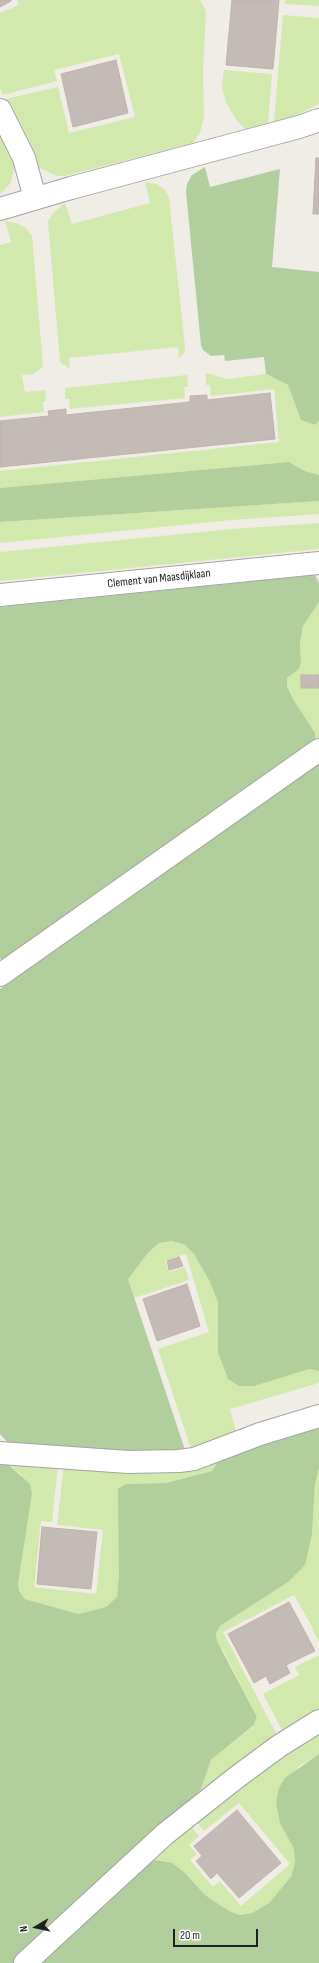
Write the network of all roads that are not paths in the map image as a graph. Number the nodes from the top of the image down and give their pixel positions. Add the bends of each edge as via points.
1 (0, 110) edge
2 (319, 120) edge
3 (35, 198) junction
4 (0, 209) edge
5 (319, 563) edge
6 (0, 595) edge
7 (319, 750) edge
8 (0, 975) edge
9 (319, 1416) edge
10 (0, 1453) edge
11 (319, 1722) edge
12 (25, 1963) edge

1 - 3 street via 24,158
2 - 3 street
3 - 4 street
5 - 6 street, Clement van Maasdijklaan
7 - 8 street
9 - 10 street via 239,1441 194,1459 179,1461 128,1462
11 - 12 street via 261,1759 166,1834

